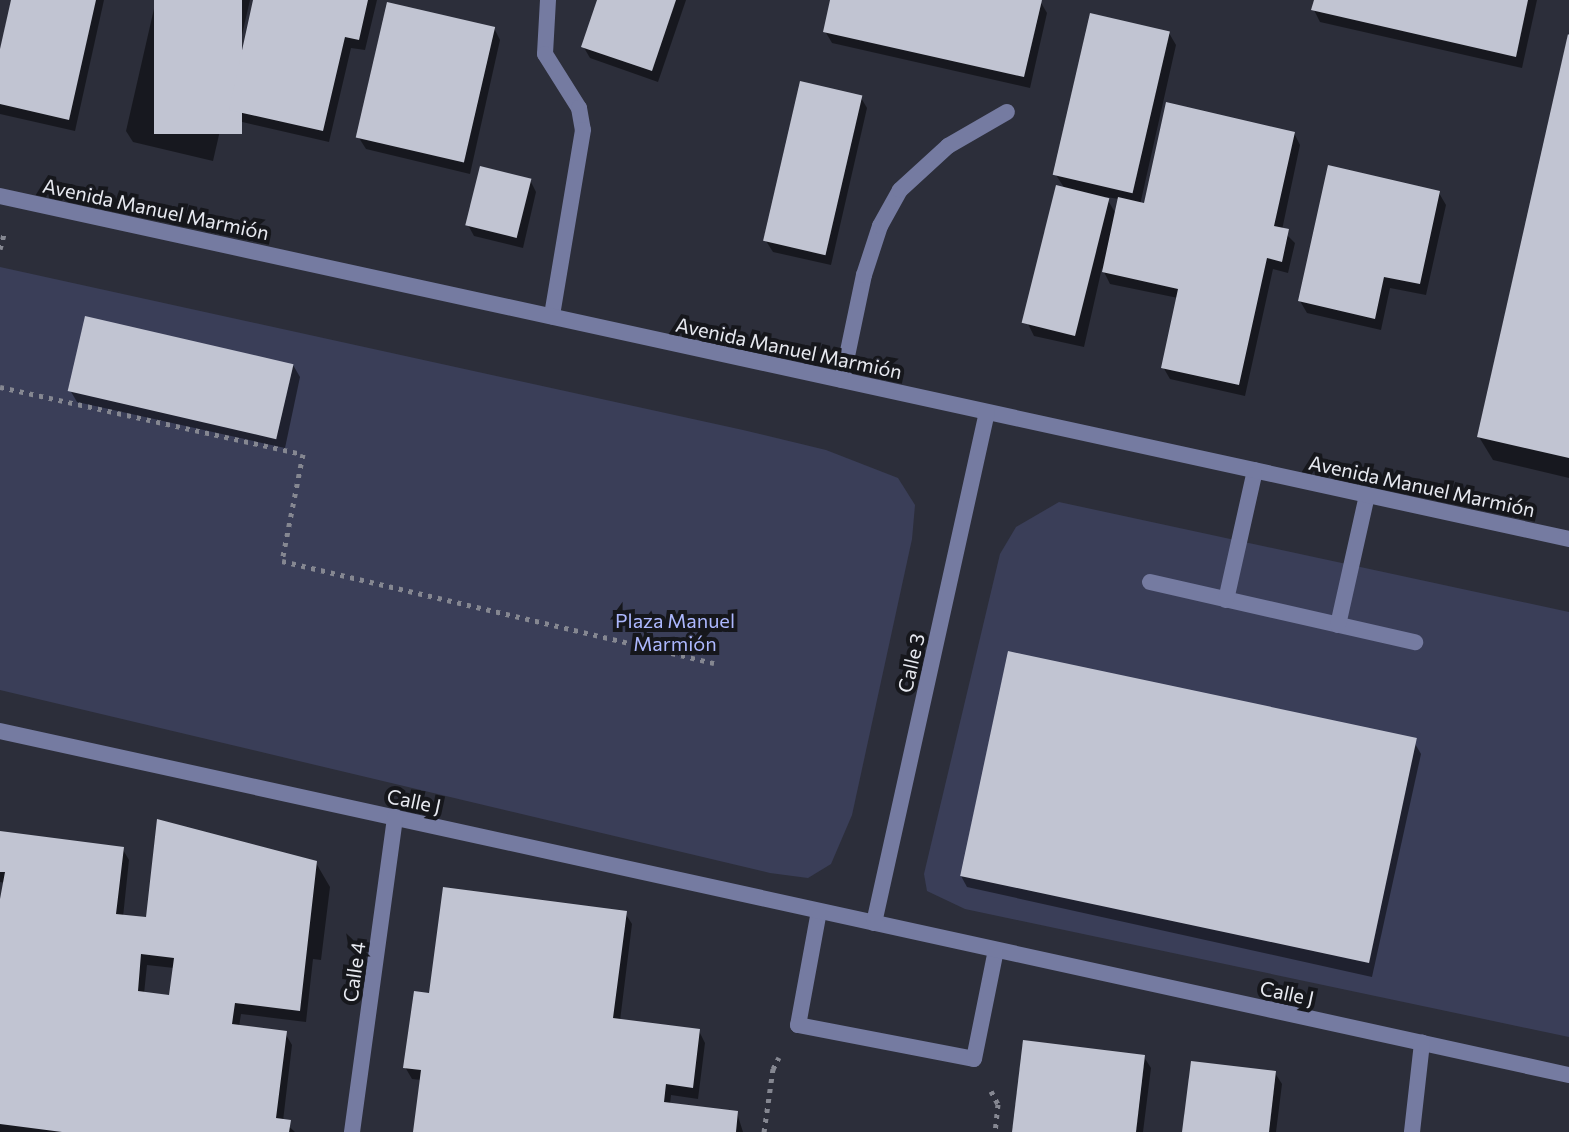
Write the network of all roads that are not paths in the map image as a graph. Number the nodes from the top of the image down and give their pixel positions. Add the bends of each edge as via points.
1 (548, 0) edge
2 (1007, 112) dead end
3 (0, 196) edge
4 (552, 316) junction
5 (842, 380) junction
6 (987, 412) junction
7 (1255, 470) junction
8 (1367, 495) junction
9 (1569, 539) edge
10 (1150, 582) dead end
11 (1226, 600) junction
12 (1338, 625) junction
13 (1415, 642) dead end
14 (0, 731) edge
15 (395, 817) junction
16 (819, 911) junction
17 (874, 923) junction
18 (996, 950) junction
19 (1422, 1043) junction
20 (1569, 1075) edge
21 (352, 1132) edge
22 (1412, 1132) edge

1 - 4 street via 545,54 579,108 583,130
2 - 5 street via 948,146 900,190 880,226 864,275
3 - 4 street, Avenida Manuel Marmión
4 - 5 street, Avenida Manuel Marmión
5 - 6 street, Avenida Manuel Marmión
6 - 7 street, Avenida Manuel Marmión
6 - 17 street, Calle 3
7 - 8 street, Avenida Manuel Marmión
7 - 11 street
8 - 9 street, Avenida Manuel Marmión
8 - 12 street
10 - 11 street
11 - 12 street
12 - 13 street
14 - 15 street, Calle J
15 - 16 street, Calle J
15 - 21 street, Calle 4
16 - 17 street, Calle J
16 - 18 street via 798,1025 974,1059
17 - 18 street, Calle J
18 - 19 street, Calle J
19 - 20 street, Calle J
19 - 22 street

